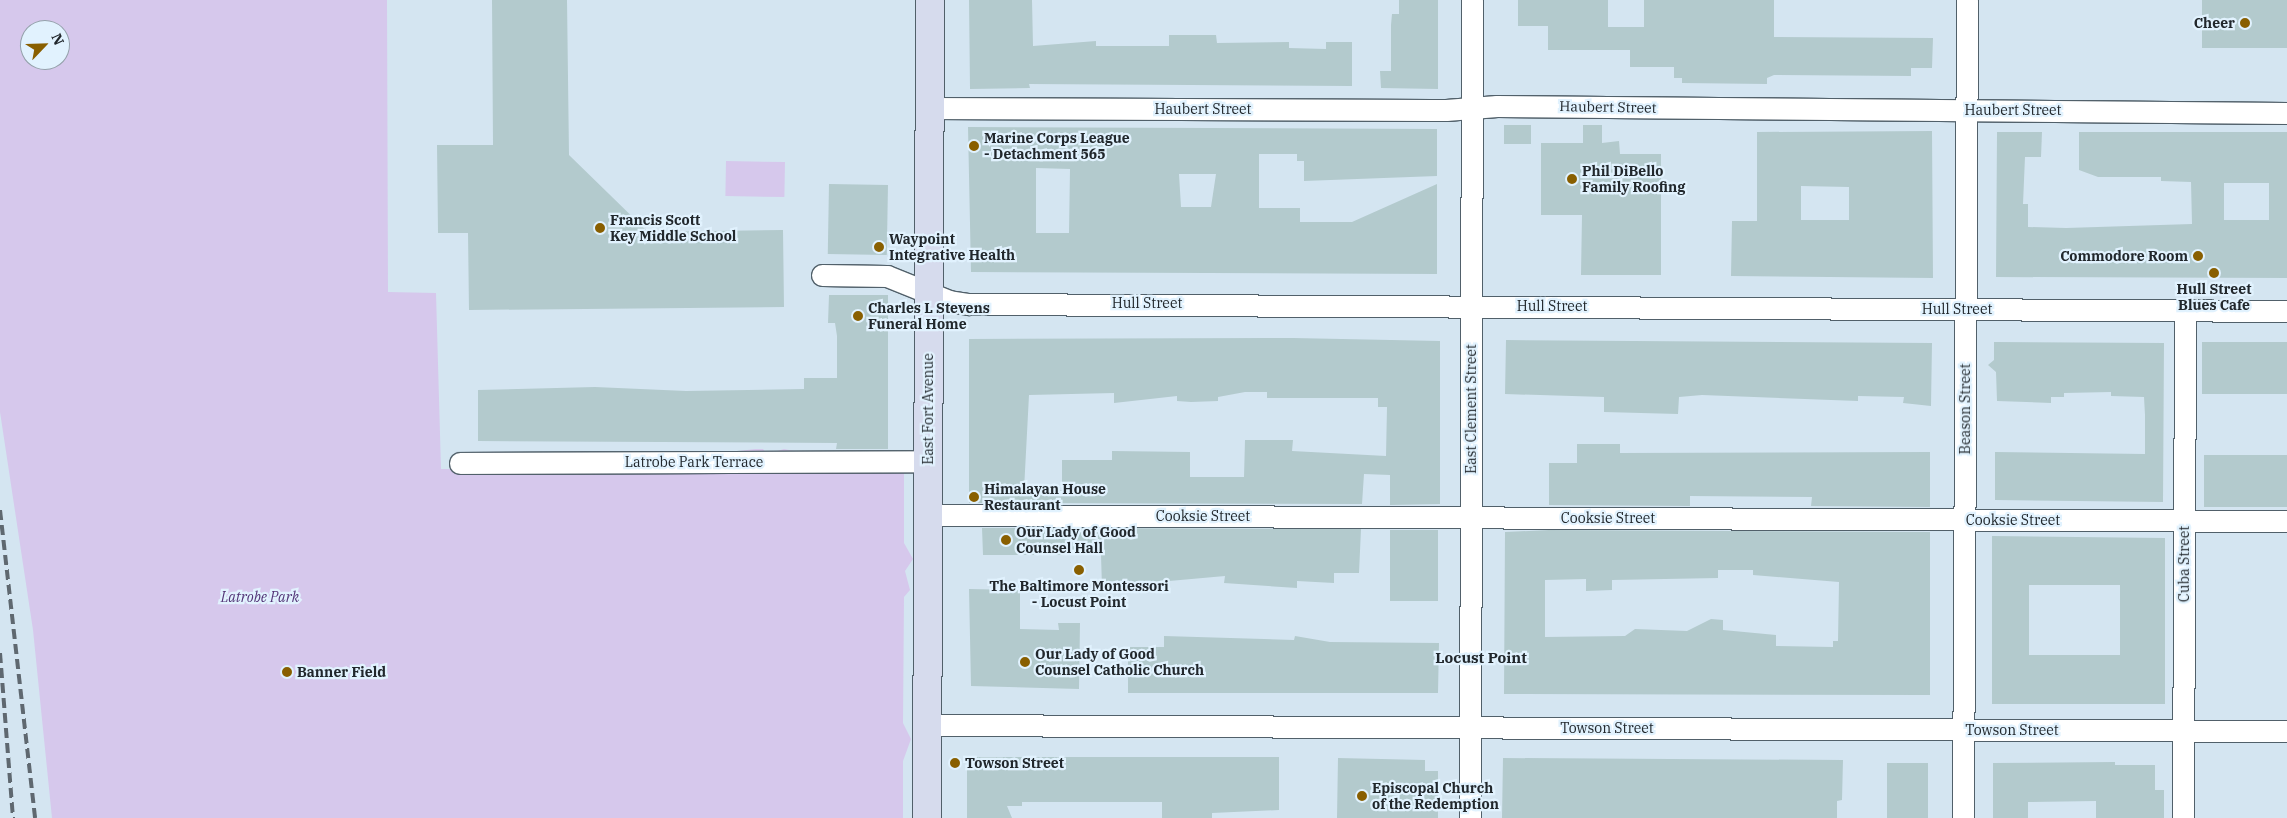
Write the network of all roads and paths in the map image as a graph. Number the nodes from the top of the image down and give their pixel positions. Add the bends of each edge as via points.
1 (930, 0) edge
2 (1472, 0) edge
3 (1967, 0) edge
4 (1472, 107) junction
5 (930, 108) junction
6 (1967, 110) junction
7 (2287, 113) edge
8 (822, 275) dead end
9 (929, 294) junction
10 (1471, 306) junction
11 (1966, 309) junction
12 (2185, 311) junction
13 (2287, 311) edge
14 (928, 461) junction
15 (460, 464) dead end
16 (928, 515) junction
17 (1471, 517) junction
18 (1965, 520) junction
19 (2184, 521) junction
20 (2287, 521) edge
21 (927, 725) junction
22 (1470, 727) junction
23 (1963, 730) junction
24 (2184, 730) junction
25 (2287, 731) edge
26 (927, 818) edge
27 (1470, 818) edge
28 (1963, 818) edge
29 (2183, 818) edge

1 - 5 street, East Fort Avenue
2 - 4 street, East Clement Street
3 - 6 street, Beason Street
4 - 5 street, Haubert Street
4 - 6 street, Haubert Street
4 - 10 street, East Clement Street
5 - 9 street, East Fort Avenue
6 - 7 street, Haubert Street
6 - 11 street, Beason Street
8 - 9 street, Hull Street via 887,276
9 - 10 street, Hull Street via 969,304
9 - 14 street, East Fort Avenue
10 - 11 street, Hull Street
10 - 17 street, East Clement Street
11 - 12 street, Hull Street
11 - 18 street, Beason Street
12 - 13 street, Hull Street
12 - 19 street, Cuba Street
14 - 15 street, Latrobe Park Terrace
14 - 16 street, East Fort Avenue
16 - 17 street, Cooksie Street
16 - 21 street, East Fort Avenue
17 - 18 street, Cooksie Street
17 - 22 street, East Clement Street
18 - 19 street, Cooksie Street
18 - 23 street, Beason Street
19 - 20 street, Cooksie Street
19 - 24 street, Cuba Street
21 - 22 street, Towson Street
21 - 26 street, East Fort Avenue
22 - 23 street, Towson Street
22 - 27 street, East Clement Street
23 - 24 street, Towson Street
23 - 28 street, Beason Street
24 - 25 street, Towson Street
24 - 29 street, Cuba Street

